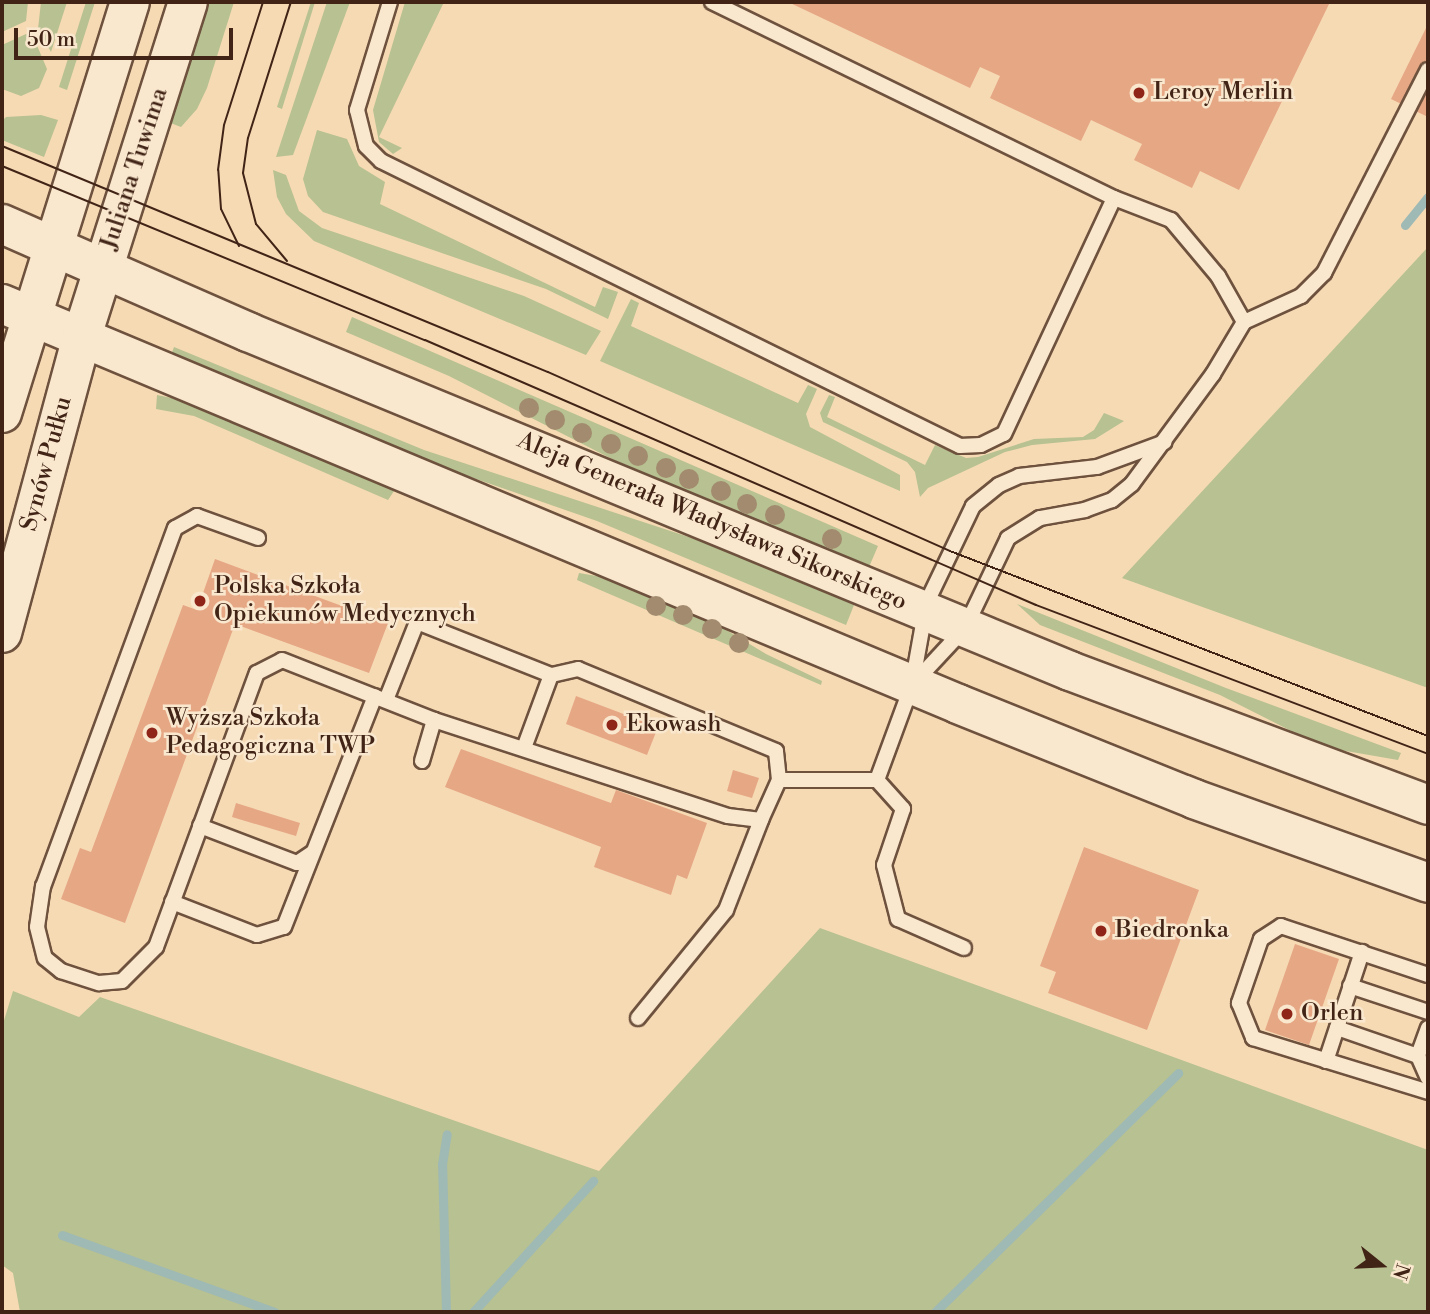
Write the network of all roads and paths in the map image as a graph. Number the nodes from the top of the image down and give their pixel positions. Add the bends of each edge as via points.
1 (130, 2) edge
2 (188, 2) edge
3 (390, 2) edge
4 (712, 2) edge
5 (1428, 70) edge
6 (1114, 198) junction
7 (2, 224) edge
8 (53, 245) junction
9 (103, 269) junction
10 (16, 310) edge
11 (1244, 322) junction
12 (82, 336) junction
13 (2, 414) edge
14 (1166, 442) junction
15 (258, 538) dead end
16 (925, 611) junction
17 (965, 628) junction
18 (2, 633) edge
19 (551, 675) junction
20 (912, 685) junction
21 (380, 697) junction
22 (434, 720) junction
23 (524, 748) junction
24 (422, 761) dead end
25 (779, 780) junction
26 (877, 780) junction
27 (1428, 805) edge
28 (761, 820) junction
29 (200, 827) junction
30 (313, 852) junction
31 (1428, 883) edge
32 (172, 902) junction
33 (964, 948) dead end
34 (1362, 952) junction
35 (1428, 975) edge
36 (1350, 986) junction
37 (1428, 1012) edge
38 (638, 1018) dead end
39 (1336, 1028) junction
40 (1428, 1028) edge
41 (1418, 1056) junction
42 (1326, 1060) junction
43 (1428, 1078) edge
44 (1428, 1092) edge

1 - 8 main road
2 - 9 main road, Juliana Tuwima
3 - 6 lane via 357,110 366,146 381,161 960,446 981,444 1004,434
4 - 6 lane
5 - 11 lane via 1324,273 1301,296
6 - 11 lane via 1171,220 1218,276
7 - 8 main road, Aleja Generała Władysława Sikorskiego
8 - 9 main road, Aleja Generała Władysława Sikorskiego
8 - 10 main road
9 - 12 main road, Juliana Tuwima
9 - 16 main road, Aleja Generała Władysława Sikorskiego
10 - 12 main road
10 - 13 main road
11 - 14 lane
12 - 18 main road, Synów Pułku
12 - 20 main road
14 - 16 lane via 1097,467 1031,473 999,485 965,519
14 - 17 lane via 1132,484 1112,500 1040,518 1014,531 998,554
15 - 32 lane via 197,516 176,528 43,886 37,927 45,958 61,971 99,983 122,981 156,947
16 - 17 main road, Aleja Generała Władysława Sikorskiego
16 - 20 lane
17 - 20 lane
17 - 27 main road, Aleja Generała Władysława Sikorskiego
19 - 21 lane via 417,622
19 - 23 lane
19 - 25 lane via 578,669 776,751
20 - 26 lane
20 - 31 main road via 1194,799
21 - 22 lane
21 - 29 lane via 282,660 257,673
21 - 30 lane
22 - 23 lane
22 - 24 lane
23 - 28 lane via 728,816
25 - 26 lane
25 - 28 lane
26 - 33 lane via 903,809 884,865 898,919
28 - 38 lane via 726,910
29 - 30 lane via 297,863
29 - 32 lane
30 - 32 lane via 284,927 257,935
34 - 35 lane
34 - 36 lane
34 - 42 lane via 1281,926 1261,939 1239,1003 1254,1038
36 - 37 lane
36 - 39 lane
39 - 41 lane
39 - 42 lane
40 - 41 lane
41 - 43 lane
42 - 44 lane

